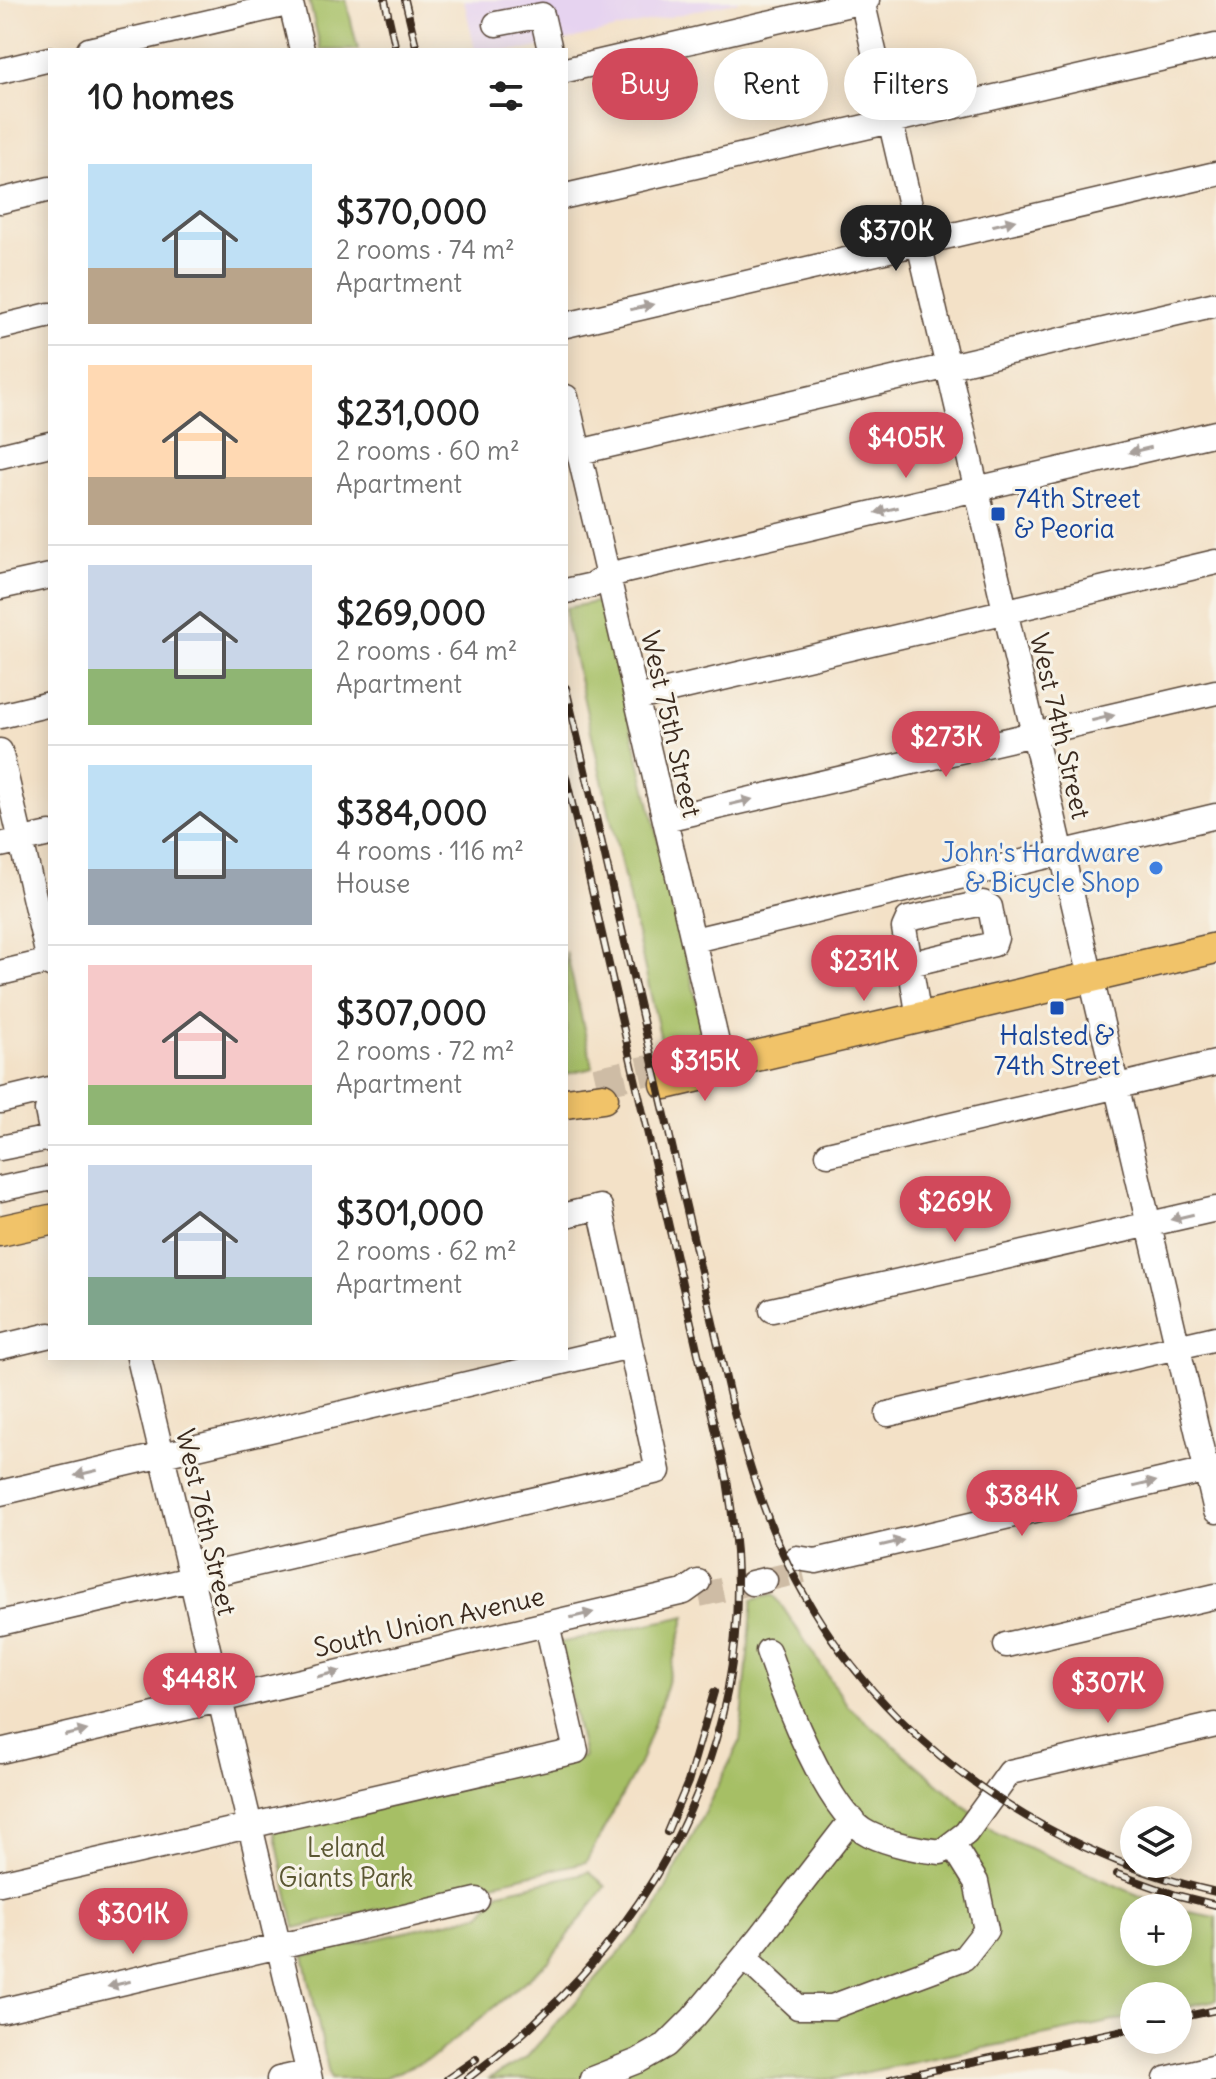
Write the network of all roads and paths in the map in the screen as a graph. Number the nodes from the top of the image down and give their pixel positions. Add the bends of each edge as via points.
1 (864, 0) edge
2 (291, 2) edge
3 (544, 7) edge
4 (496, 24) dead end
5 (1216, 46) edge
6 (97, 48) edge
7 (302, 48) edge
8 (550, 48) edge
9 (48, 59) edge
10 (568, 70) edge
11 (0, 71) edge
12 (890, 121) junction
13 (1216, 174) edge
14 (48, 189) edge
15 (568, 196) edge
16 (0, 201) edge
17 (919, 243) junction
18 (1216, 304) edge
19 (48, 315) edge
20 (568, 325) edge
21 (0, 327) edge
22 (948, 367) junction
23 (568, 405) edge
24 (1216, 433) edge
25 (48, 444) edge
26 (579, 452) junction
27 (0, 456) edge
28 (976, 489) junction
29 (1216, 562) edge
30 (568, 574) edge
31 (608, 575) junction
32 (48, 576) edge
33 (0, 587) edge
34 (568, 591) edge
35 (1005, 611) junction
36 (1216, 692) edge
37 (637, 698) junction
38 (48, 704) edge
39 (0, 716) edge
40 (1034, 734) junction
41 (0, 751) edge
42 (1216, 816) edge
43 (665, 819) junction
44 (48, 834) edge
45 (10, 843) edge
46 (1061, 851) junction
47 (694, 940) junction
48 (1216, 948) edge
49 (48, 957) edge
50 (48, 963) edge
51 (910, 964) dead end
52 (0, 973) edge
53 (1091, 977) junction
54 (919, 1018) junction
55 (1216, 1063) edge
56 (722, 1064) junction
57 (664, 1076) tunnel mouth
58 (1116, 1086) junction
59 (48, 1089) edge
60 (568, 1092) edge
61 (0, 1101) edge
62 (568, 1102) edge
63 (48, 1138) edge
64 (0, 1148) edge
65 (828, 1154) dead end
66 (48, 1181) edge
67 (0, 1189) edge
68 (1216, 1209) edge
69 (568, 1215) edge
70 (48, 1220) edge
71 (1149, 1225) junction
72 (1, 1227) edge
73 (772, 1310) dead end
74 (48, 1335) edge
75 (1216, 1338) edge
76 (630, 1346) junction
77 (0, 1347) edge
78 (1177, 1347) junction
79 (139, 1360) edge
80 (888, 1414) dead end
81 (162, 1456) junction
82 (1211, 1469) edge
83 (0, 1493) edge
84 (1216, 1511) edge
85 (805, 1563) tunnel mouth
86 (190, 1579) junction
87 (694, 1590) tunnel mouth
88 (1216, 1596) edge
89 (0, 1623) edge
90 (547, 1624) junction
91 (1006, 1645) dead end
92 (768, 1651) dead end
93 (219, 1700) junction
94 (1216, 1725) edge
95 (0, 1751) edge
96 (852, 1819) junction
97 (248, 1826) junction
98 (953, 1845) junction
99 (0, 1883) edge
100 (477, 1900) dead end
101 (277, 1947) junction
102 (744, 1957) junction
103 (0, 2011) edge
104 (1216, 2067) edge
105 (307, 2077) edge
106 (279, 2079) edge
107 (592, 2079) edge
108 (1166, 2079) edge

1 - 10 street
1 - 12 street, West 74th Street
2 - 6 street
2 - 7 street
3 - 4 street
3 - 8 street
5 - 12 street
9 - 11 street
12 - 15 street
12 - 17 street, West 74th Street
17 -> 13 street
14 - 16 street
20 -> 17 street
17 - 22 street, West 74th Street
18 - 22 street
19 - 21 street
22 - 26 street
22 - 28 street, West 74th Street
23 - 26 street, West 75th Street
24 -> 28 street
25 - 27 street
26 - 31 street, West 75th Street
28 -> 31 street
28 - 35 street, West 74th Street
29 - 35 street
30 - 31 street via 589,569
31 - 34 street
31 - 37 street, West 75th Street
32 - 33 street
35 - 37 street
35 - 40 street, West 74th Street
40 -> 36 street
37 - 43 street, West 75th Street
38 - 39 street
43 -> 40 street
40 - 46 street, West 74th Street
41 - 45 street
42 - 46 street
43 - 47 street, West 75th Street
44 - 45 street
45 - 49 street
46 - 47 street
46 - 53 street, West 74th Street
47 - 56 street, West 75th Street
48 - 53 main road
50 - 52 street
51 - 54 street
53 - 54 main road
53 - 58 street, West 74th Street
54 - 56 main road
55 - 58 street
56 - 57 main road via 697,1060
58 - 65 street
58 - 71 street, West 74th Street
59 - 61 street
60 - 62 main road via 576,1087 599,1090
63 - 64 street
66 - 67 street
68 -> 71 street
69 - 76 street via 600,1207
70 - 72 main road
71 - 73 street
71 - 78 street, West 74th Street
74 - 77 street
75 - 78 street
76 - 81 street
76 - 86 street via 658,1471
78 - 80 street
78 - 82 street, West 74th Street
79 - 81 street, West 76th Street
81 -> 83 street
81 - 86 street, West 76th Street
82 - 84 street, West 74th Street
85 -> 82 street
86 - 89 street
86 - 93 street, West 76th Street
90 -> 87 street, South Union Avenue
88 - 91 street
93 -> 90 street, South Union Avenue
90 - 97 street via 576,1751
92 - 96 street via 786,1704 839,1807
95 -> 93 street, South Union Avenue
93 - 97 street, West 76th Street
94 - 98 street via 1010,1772
96 - 98 street via 867,1833 926,1851 941,1852
96 - 102 street
97 - 99 street
97 - 101 street, West 76th Street
98 - 102 street via 976,1882 986,1930 964,1958 832,2007 798,2007
100 - 101 street
101 -> 103 street
101 - 105 street, West 76th Street
102 - 107 street via 666,2045
104 - 108 street
105 - 106 street

